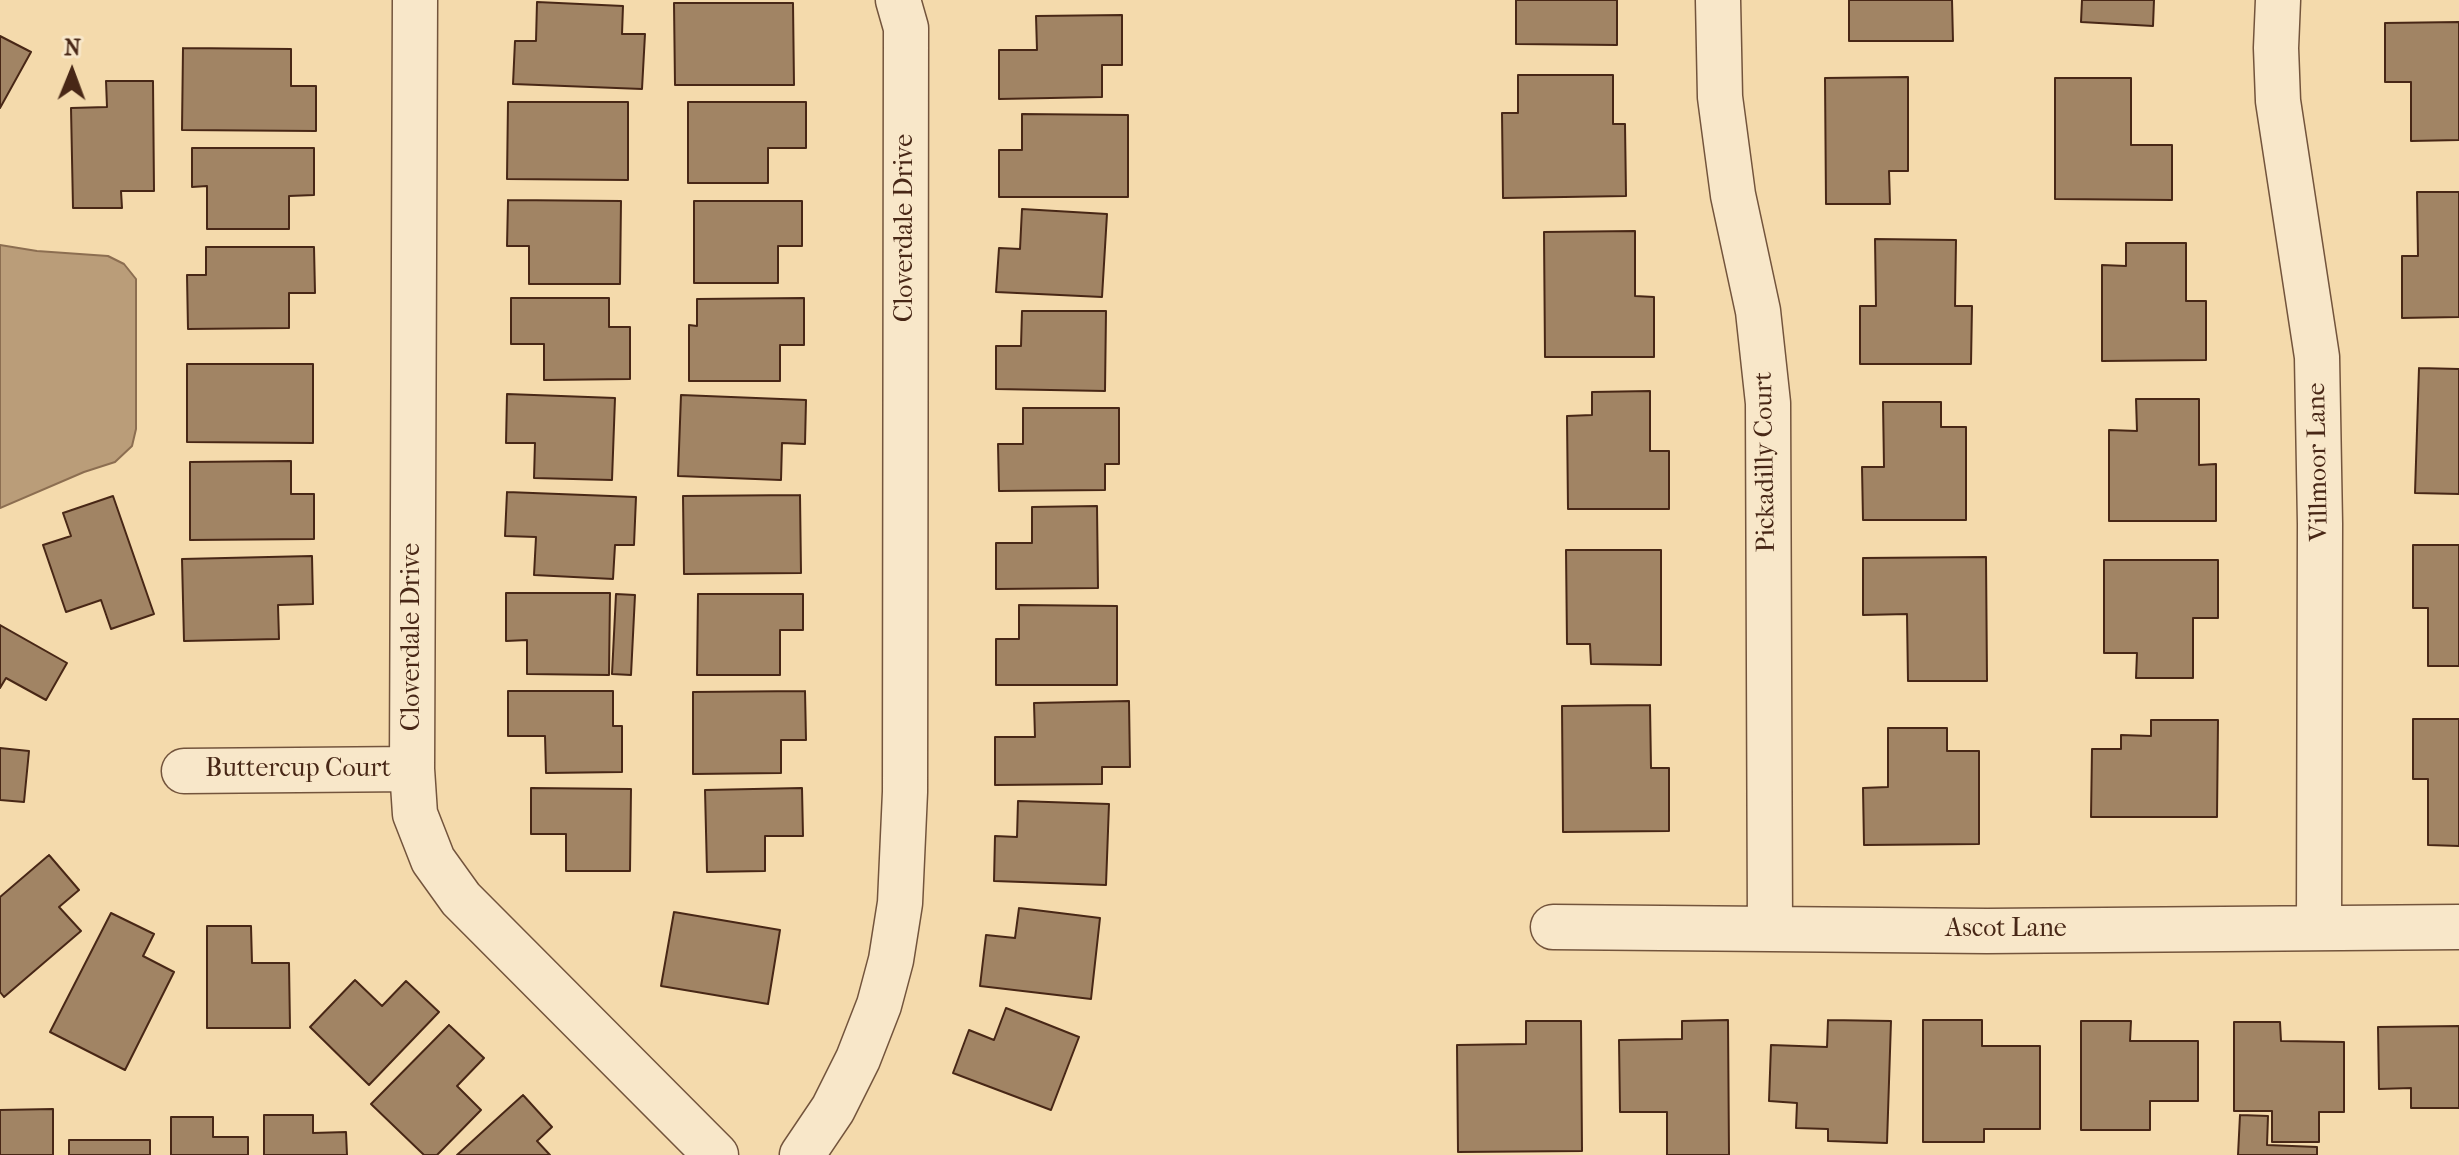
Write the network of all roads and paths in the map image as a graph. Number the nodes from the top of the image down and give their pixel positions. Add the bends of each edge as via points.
1 (415, 0) edge
2 (898, 0) edge
3 (1718, 0) edge
4 (2278, 0) edge
5 (412, 769) junction
6 (184, 771) dead end
7 (2319, 926) junction
8 (1553, 927) dead end
9 (2459, 927) edge
10 (1770, 928) junction
11 (716, 1155) edge
12 (802, 1155) edge

1 - 5 street, Cloverdale Drive
2 - 12 street, Cloverdale Drive via 906,28 905,792 900,903 879,1005 833,1109
3 - 10 street, Pickadilly Court via 1720,97 1733,195 1758,311 1768,403
4 - 7 street, Villmoor Lane via 2278,101 2317,357
5 - 6 street, Buttercup Court
5 - 11 street, Cloverdale Drive via 415,814 433,860 461,899
7 - 9 street, Ascot Lane
7 - 10 street, Ascot Lane
8 - 10 street, Ascot Lane

